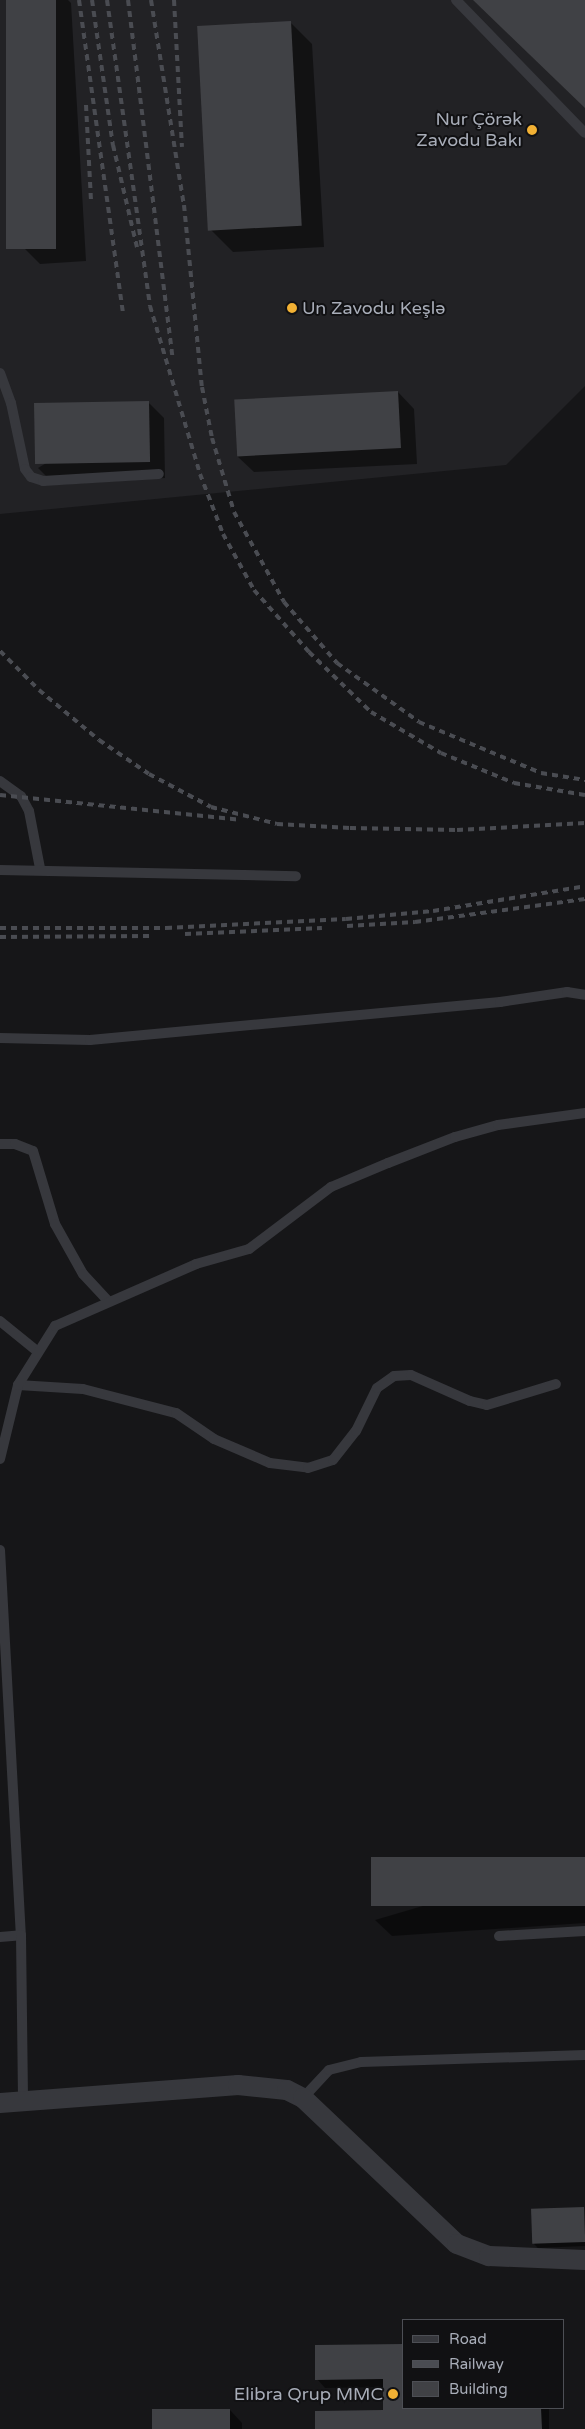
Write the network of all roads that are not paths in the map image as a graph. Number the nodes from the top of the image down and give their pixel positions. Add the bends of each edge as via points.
1 (456, 0) edge
2 (585, 133) edge
3 (0, 373) edge
4 (159, 474) dead end
5 (0, 780) edge
6 (40, 868) junction
7 (0, 870) edge
8 (296, 876) dead end
9 (585, 996) edge
10 (0, 1038) edge
11 (585, 1113) edge
12 (0, 1144) edge
13 (108, 1301) junction
14 (0, 1321) edge
15 (38, 1352) junction
16 (556, 1384) dead end
17 (18, 1385) junction
18 (0, 1459) edge
19 (0, 1550) edge
20 (585, 1930) edge
21 (0, 1936) edge
22 (21, 1936) junction
23 (499, 1936) dead end
24 (585, 2055) edge
25 (303, 2098) junction
26 (23, 2101) junction
27 (0, 2103) edge
28 (585, 2260) edge

1 - 2 lane
3 - 4 lane via 11,403 25,468 31,477 43,481
5 - 6 lane via 21,796 29,811
6 - 7 lane
6 - 8 lane
9 - 10 lane via 567,992 500,1002 90,1040
11 - 13 lane via 498,1125 388,1162 331,1187 249,1249 196,1264
12 - 13 lane via 15,1144 34,1151 55,1224 83,1274
13 - 15 lane via 55,1326
14 - 15 lane
15 - 17 lane
16 - 17 lane via 487,1405 470,1401 411,1375 394,1376 377,1388 356,1432 333,1460 308,1468 270,1463 214,1439 176,1413 83,1389
17 - 18 lane
19 - 22 lane
20 - 23 lane
21 - 22 lane
22 - 26 lane
24 - 25 lane via 361,2062 329,2070
25 - 26 street via 268,2086 238,2085
25 - 28 street via 458,2244 489,2256
26 - 27 street

